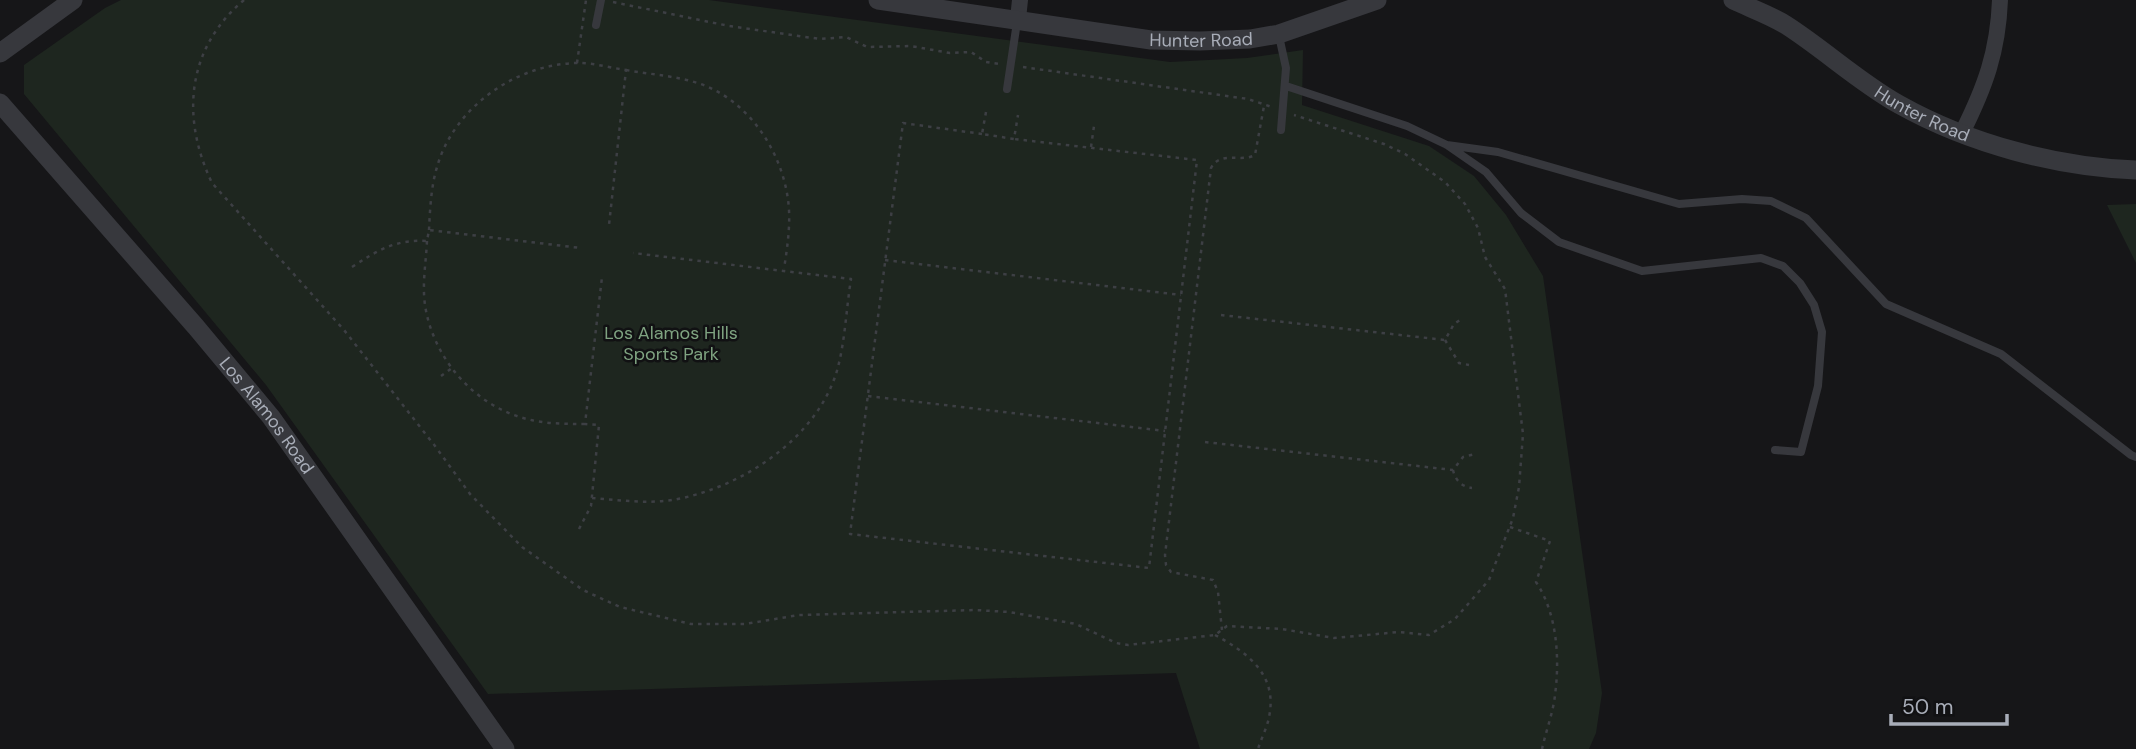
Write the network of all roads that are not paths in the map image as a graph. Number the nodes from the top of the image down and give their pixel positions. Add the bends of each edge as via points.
1 (73, 0) edge
2 (602, 0) edge
3 (878, 0) edge
4 (1377, 0) edge
5 (1733, 0) edge
6 (2000, 0) edge
7 (1019, 9) edge
8 (596, 25) dead end
9 (1279, 34) junction
10 (0, 53) edge
11 (1286, 86) junction
12 (1007, 89) dead end
13 (0, 103) edge
14 (1281, 130) dead end
15 (1962, 133) junction
16 (1447, 145) junction
17 (2136, 170) edge
18 (1775, 450) dead end
19 (2136, 457) edge
20 (505, 749) edge

1 - 10 street
2 - 8 lane
3 - 7 street, Hunter Road
4 - 9 street, Hunter Road
5 - 15 street, Hunter Road via 1785,24 1900,105
6 - 15 street via 1995,53
7 - 9 street, Hunter Road via 1151,40 1243,40
7 - 12 lane
9 - 11 lane
11 - 14 lane
11 - 16 lane via 1406,126
13 - 20 street, Los Alamos Road via 271,417
15 - 17 street, Hunter Road via 2039,159 2096,169
16 - 18 lane via 1486,172 1521,213 1559,242 1642,271 1761,258 1783,266 1814,305 1822,332 1821,358 1801,452
16 - 19 lane via 1498,152 1679,204 1771,201 1806,218 1886,304 2001,354

